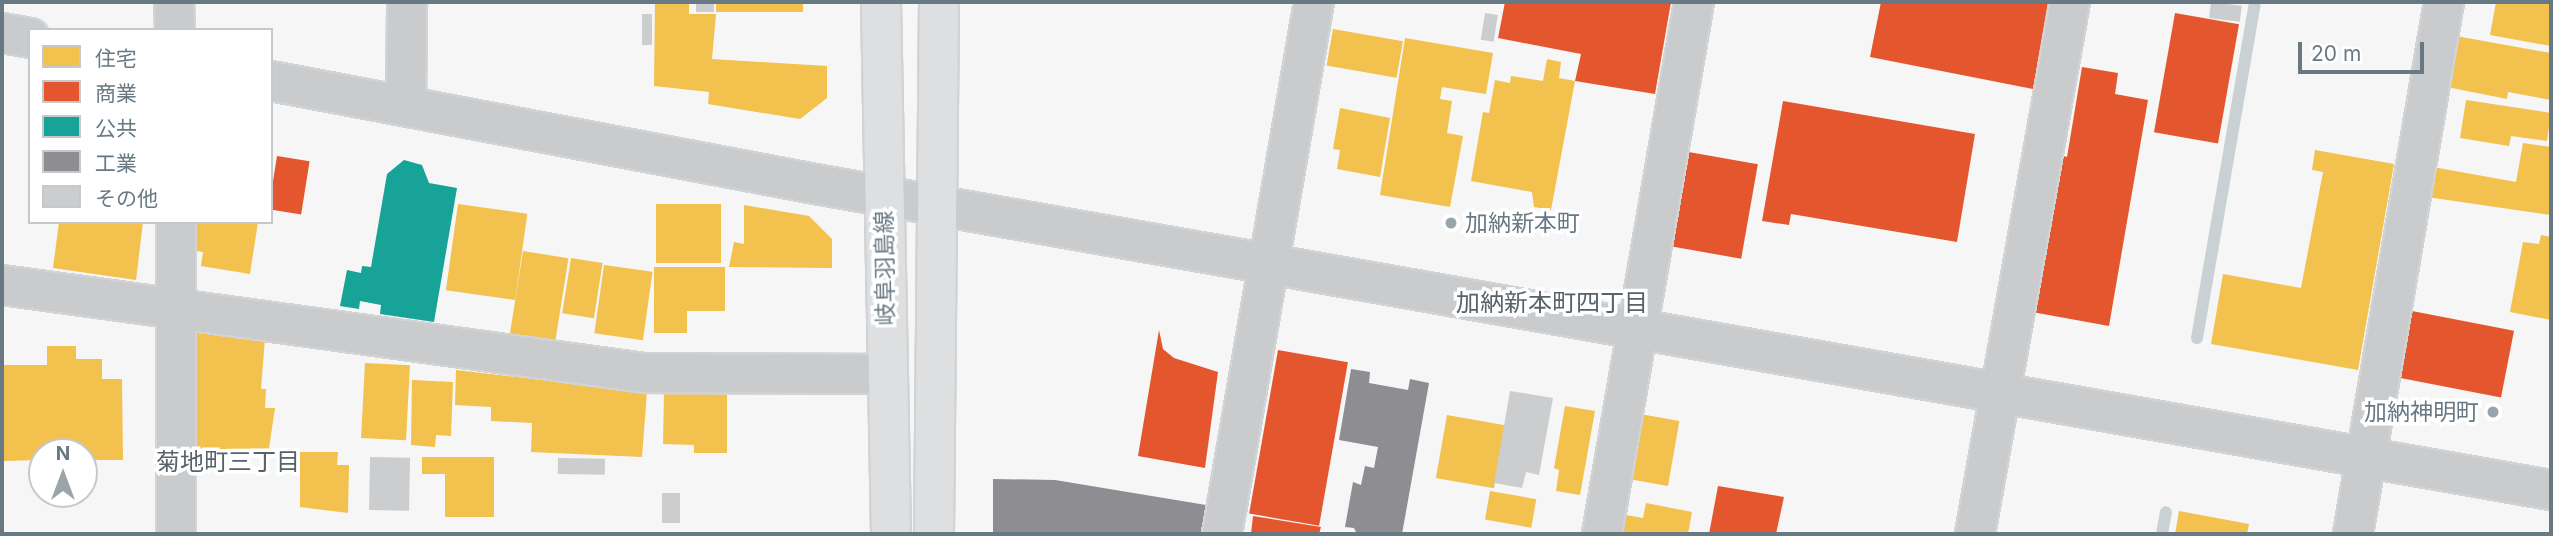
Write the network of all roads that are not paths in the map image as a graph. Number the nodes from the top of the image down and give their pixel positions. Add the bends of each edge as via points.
1 (174, 2) edge
2 (407, 2) edge
3 (881, 2) edge
4 (939, 2) edge
5 (1314, 2) edge
6 (1694, 2) edge
7 (2070, 2) edge
8 (2444, 2) edge
9 (175, 28) edge
10 (2, 33) edge
11 (28, 38) edge
12 (273, 81) edge
13 (406, 105) junction
14 (884, 196) junction
15 (938, 206) junction
16 (176, 224) edge
17 (1268, 265) junction
18 (2, 285) edge
19 (176, 310) junction
20 (1635, 329) junction
21 (886, 374) junction
22 (2000, 393) junction
23 (2367, 458) junction
24 (2551, 490) edge
25 (176, 534) edge
26 (891, 534) edge
27 (934, 534) edge
28 (1222, 534) edge
29 (1602, 534) edge
30 (1975, 534) edge
31 (2353, 534) edge

1 - 9 street
2 - 13 street
3 - 14 main road, 岐阜羽島線
4 - 15 main road
5 - 17 street
6 - 20 street
7 - 22 street
8 - 23 street
10 - 11 street
12 - 13 street
13 - 14 street
14 - 15 street
14 - 21 main road, 岐阜羽島線
15 - 17 street
15 - 27 main road
16 - 19 street
17 - 20 street
17 - 28 street
18 - 19 street
19 - 21 street via 644,373
19 - 25 street
20 - 22 street
20 - 29 street
21 - 26 main road, 岐阜羽島線
22 - 23 street
22 - 30 street
23 - 24 street
23 - 31 street

